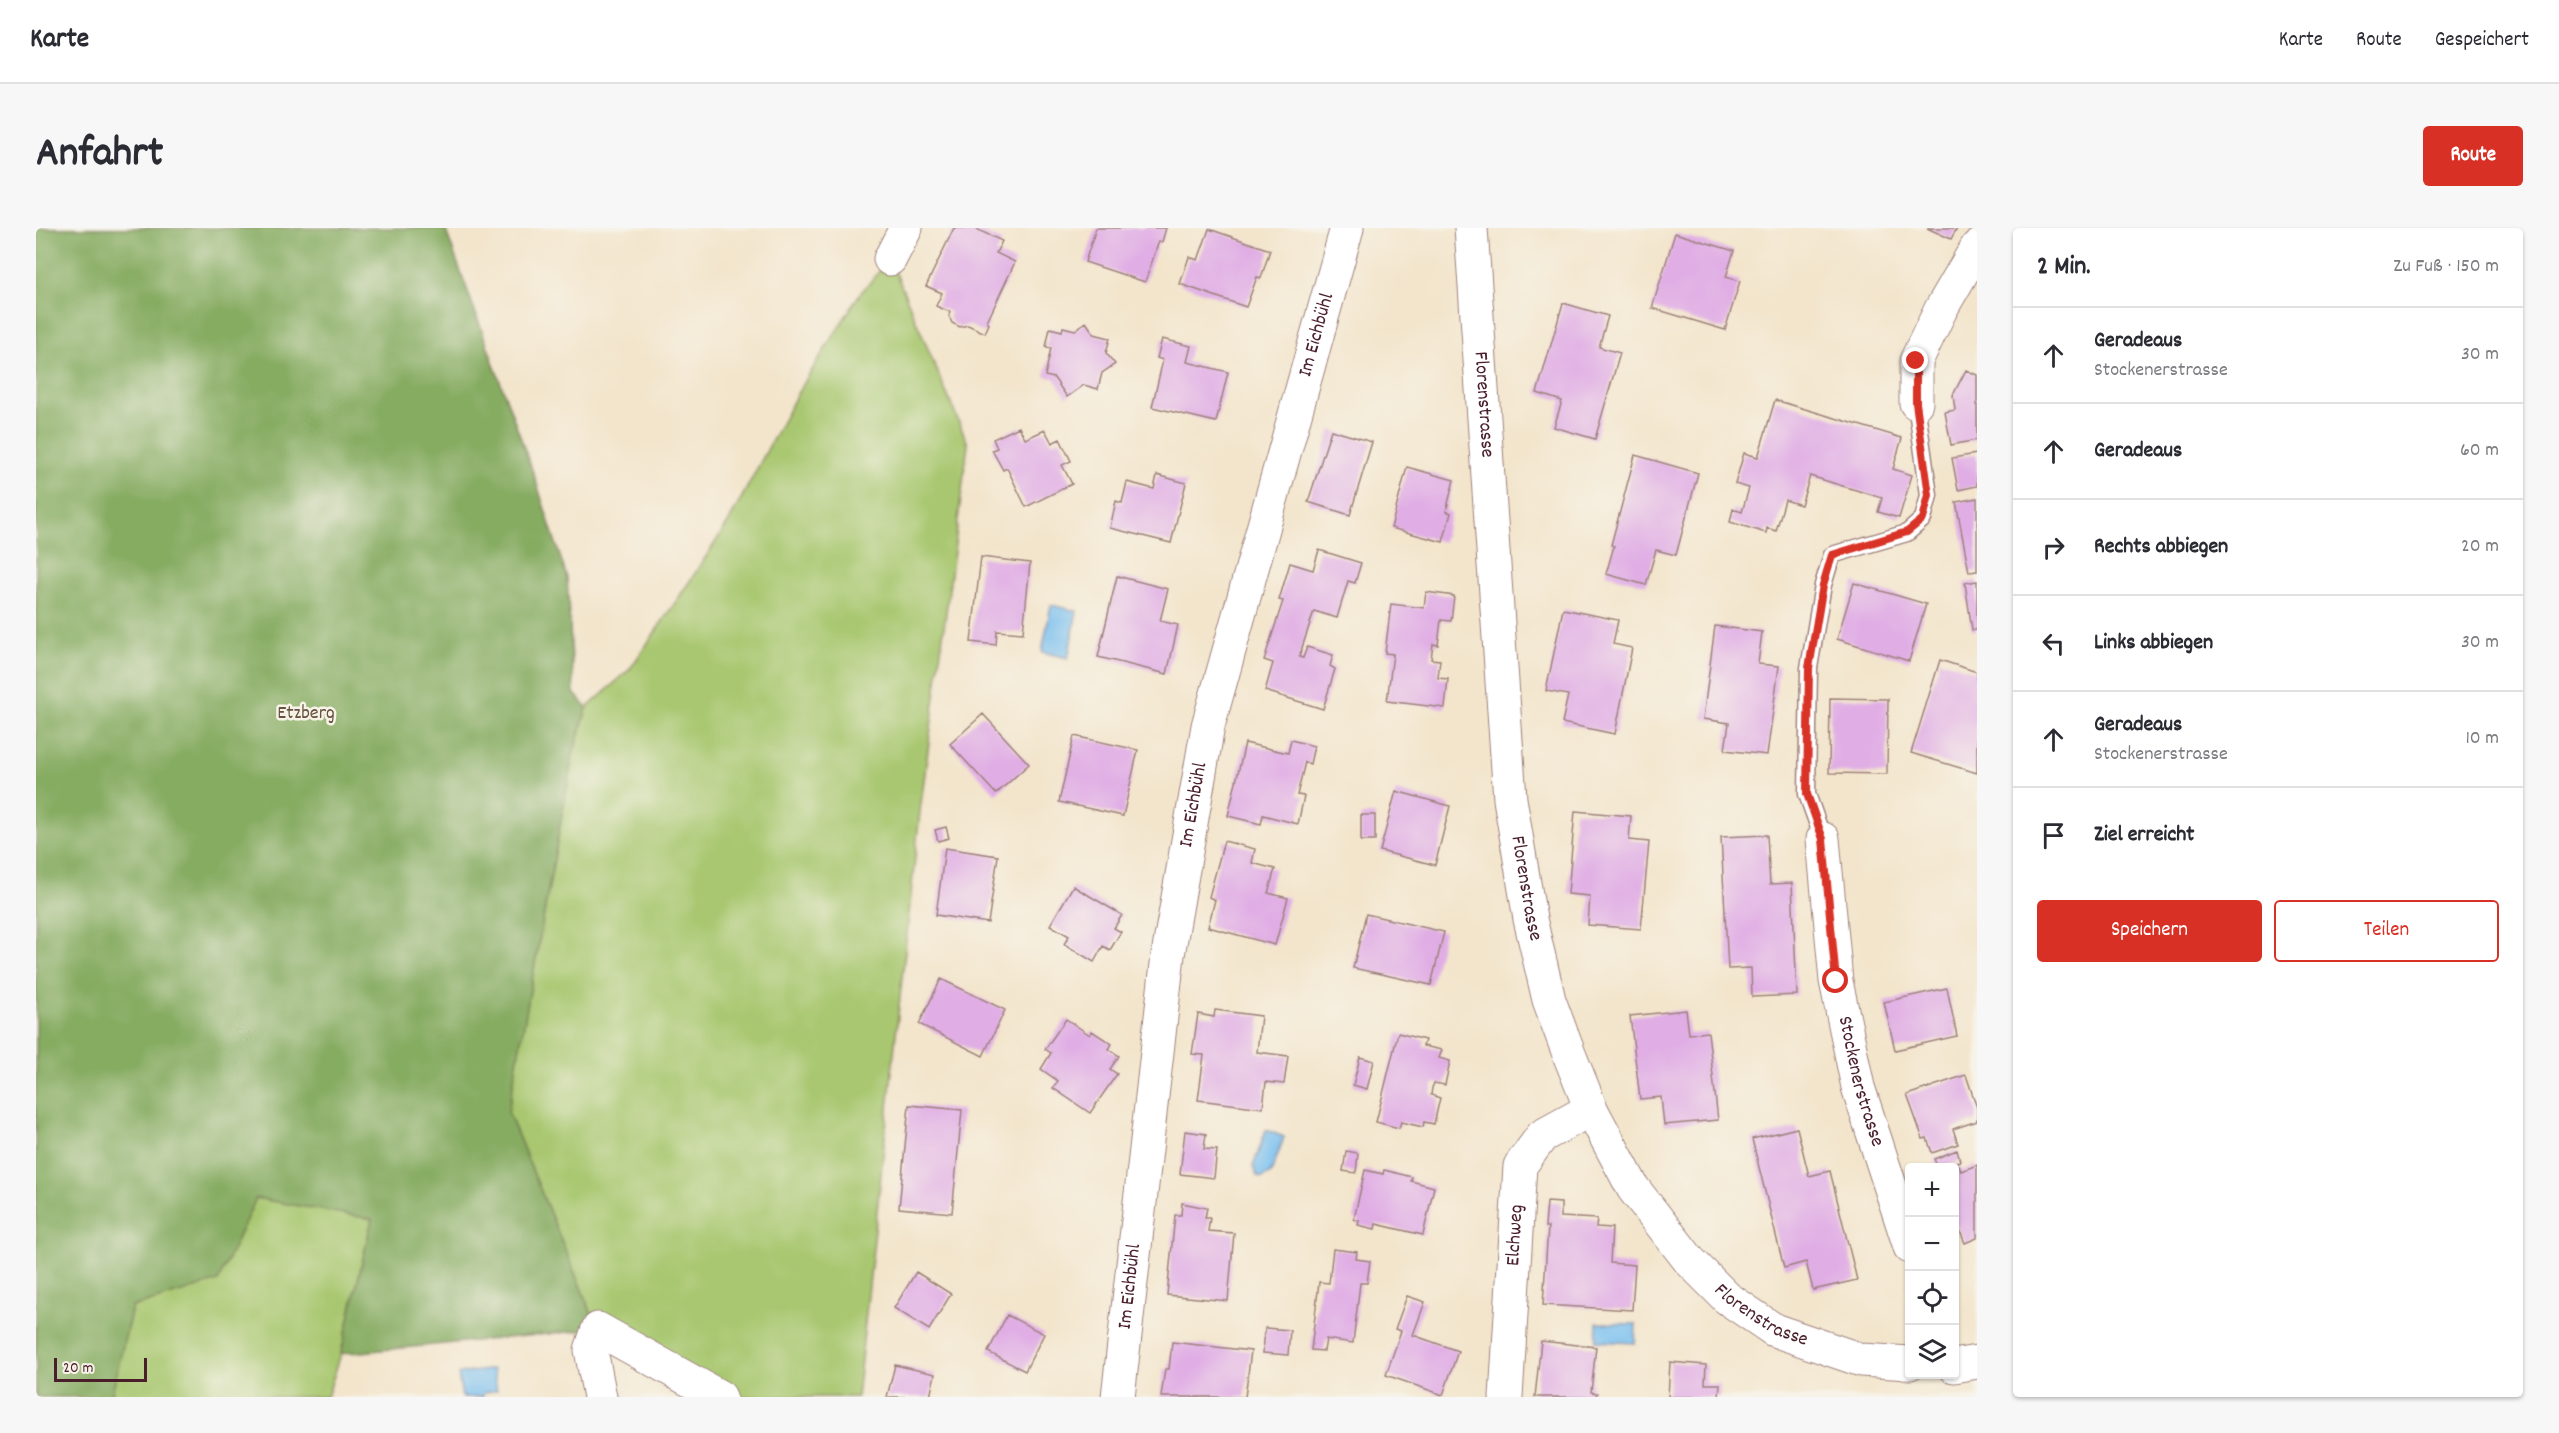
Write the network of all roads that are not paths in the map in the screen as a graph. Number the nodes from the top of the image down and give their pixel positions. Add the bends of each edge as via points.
1 (906, 228) edge
2 (1347, 228) edge
3 (1471, 228) edge
4 (1977, 247) edge
5 (890, 259) dead end
6 (1916, 403) joint
7 (1823, 839) joint
8 (1591, 1109) junction
9 (1905, 1232) edge
10 (1905, 1363) edge
11 (600, 1397) edge
12 (720, 1397) edge
13 (1118, 1397) edge
14 (1506, 1397) edge

1 - 5 street
2 - 13 street, Im Eichbühl via 1208,726 1168,955
3 - 8 street, Florenstrasse via 1510,800 1530,919 1549,1000
4 - 6 street via 1916,361
6 - 7 lane via 1929,495 1923,519 1907,532 1832,555 1823,585 1809,668 1807,794
7 - 9 street, Stockenerstrasse via 1836,981 1858,1087
8 - 10 street, Florenstrasse via 1633,1188 1689,1260 1727,1298 1774,1330 1861,1360
8 - 14 street, Elchweg via 1542,1136 1520,1166
11 - 12 street via 591,1350 598,1329

